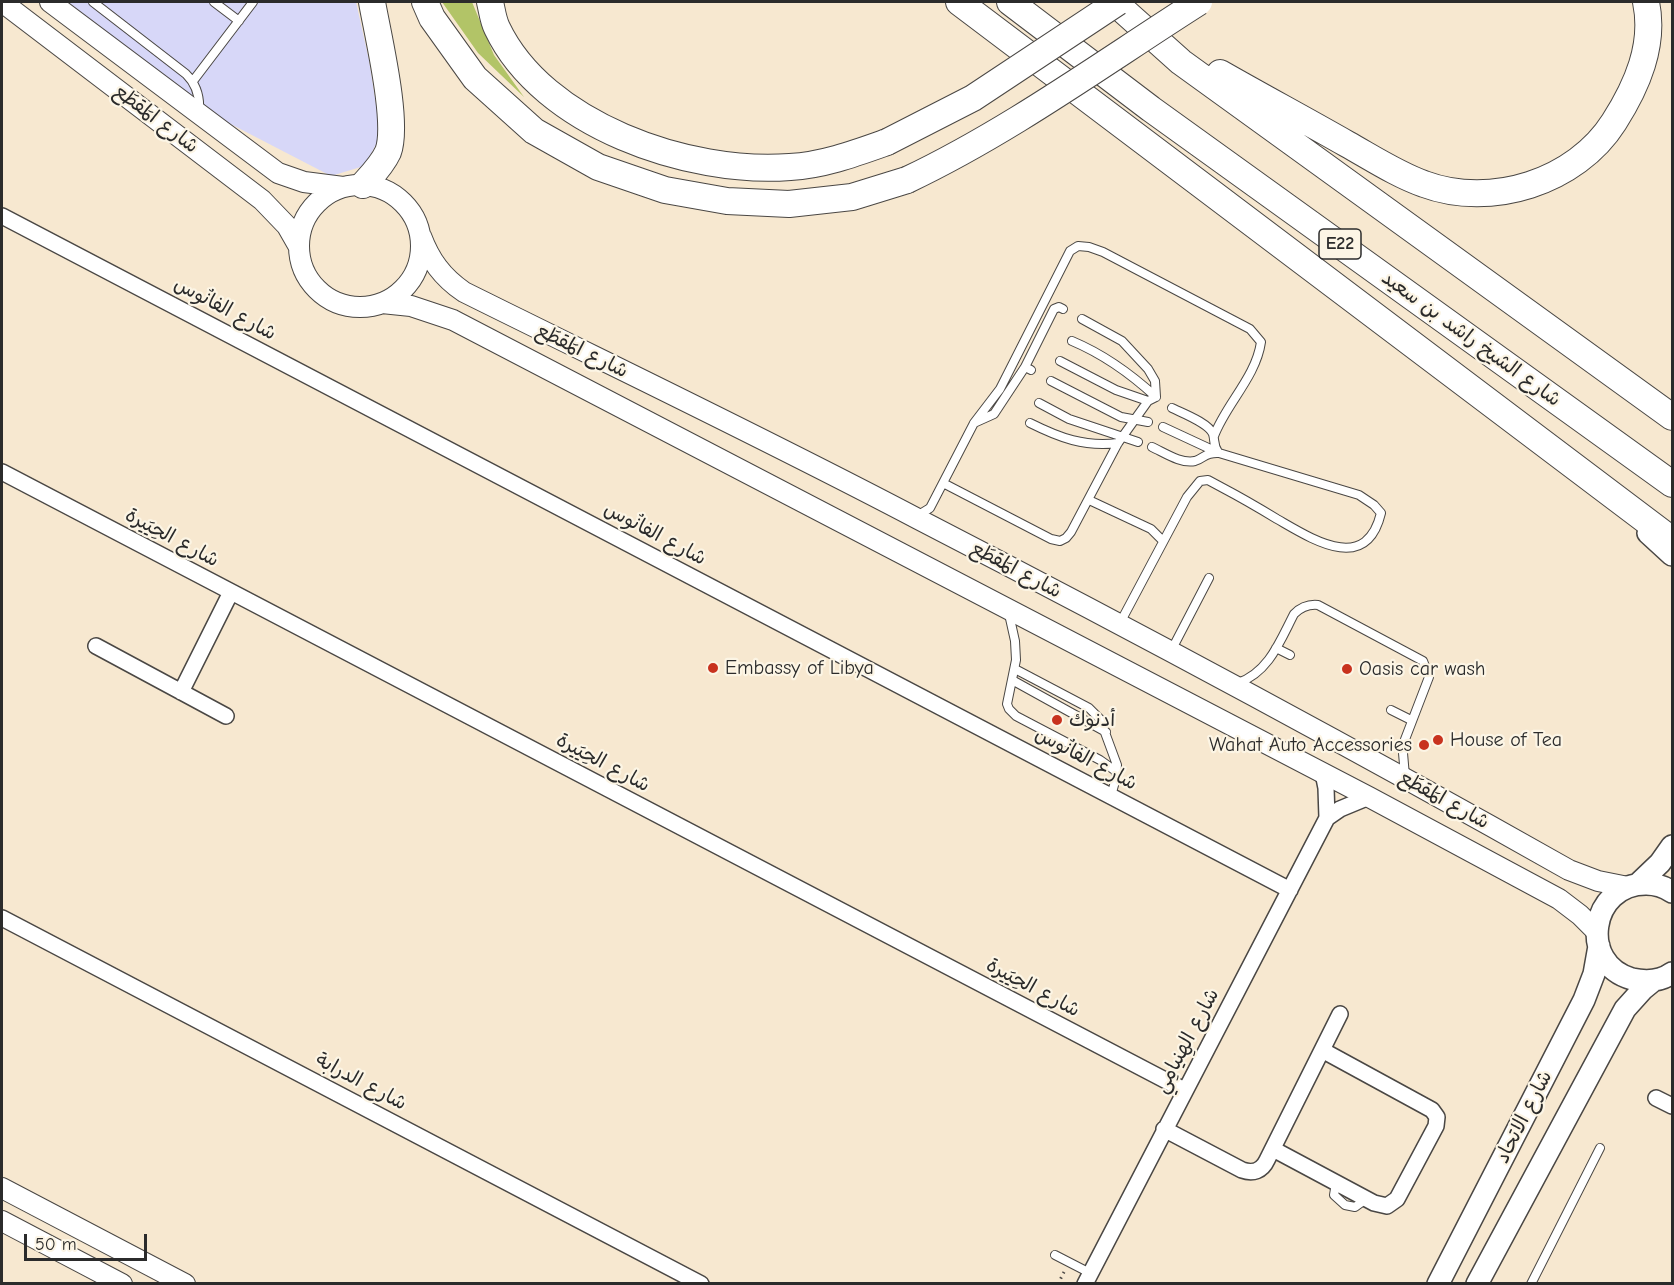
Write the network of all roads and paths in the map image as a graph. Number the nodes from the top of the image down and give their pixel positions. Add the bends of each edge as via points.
1 (2, 2) edge
2 (50, 2) edge
3 (93, 2) edge
4 (214, 2) edge
5 (372, 2) edge
6 (425, 2) edge
7 (490, 2) edge
8 (959, 2) edge
9 (1010, 2) edge
10 (1116, 2) edge
11 (1199, 2) edge
12 (1646, 2) edge
13 (249, 3) edge
14 (239, 21) junction
15 (1181, 62) junction
16 (194, 81) junction
17 (198, 114) junction
18 (354, 186) junction
19 (2, 216) edge
20 (421, 236) junction
21 (299, 248) junction
22 (382, 303) junction
23 (1063, 309) dead end
24 (1082, 319) dead end
25 (1072, 341) dead end
26 (1060, 361) dead end
27 (1051, 381) dead end
28 (1154, 400) junction
29 (1040, 403) dead end
30 (999, 407) junction
31 (1172, 408) dead end
32 (1009, 412) dead end
33 (1672, 417) edge
34 (1135, 419) junction
35 (1148, 422) dead end
36 (974, 423) junction
37 (1030, 423) dead end
38 (1163, 427) dead end
39 (1124, 435) junction
40 (1214, 436) junction
41 (1138, 442) dead end
42 (1118, 443) junction
43 (1152, 447) dead end
44 (1219, 453) junction
45 (2, 472) edge
46 (943, 483) junction
47 (1672, 484) edge
48 (1089, 500) junction
49 (1625, 505) junction
50 (916, 517) junction
51 (1672, 540) edge
52 (1163, 541) junction
53 (1672, 555) edge
54 (1209, 578) dead end
55 (231, 592) junction
56 (1008, 609) junction
57 (1119, 624) junction
58 (96, 646) dead end
59 (1276, 648) junction
60 (1171, 651) junction
61 (1290, 655) dead end
62 (1015, 669) junction
63 (1012, 680) junction
64 (1234, 685) junction
65 (181, 692) junction
66 (1391, 710) dead end
67 (226, 716) dead end
68 (1411, 720) junction
69 (1106, 732) junction
70 (1117, 772) junction
71 (1323, 774) junction
72 (1405, 778) junction
73 (1111, 796) junction
74 (1369, 798) junction
75 (1327, 818) junction
76 (1672, 846) edge
77 (1633, 885) junction
78 (1290, 890) junction
79 (1672, 892) edge
80 (2, 918) edge
81 (1598, 939) junction
82 (1667, 976) edge
83 (1340, 1014) dead end
84 (1322, 1050) junction
85 (1184, 1090) junction
86 (1656, 1098) dead end
87 (1672, 1106) edge
88 (1164, 1129) junction
89 (1600, 1148) dead end
90 (1273, 1149) junction
91 (2, 1188) edge
92 (2, 1221) edge
93 (1055, 1255) dead end
94 (1088, 1278) edge
95 (122, 1284) edge
96 (185, 1284) edge
97 (701, 1284) edge
98 (1438, 1284) edge
99 (1477, 1284) edge
100 (1531, 1284) edge

1 - 21 street, شارع المَقطَع via 262,200 287,226
2 - 17 street, شارع المَقطَع
3 - 16 lane
4 - 14 lane
5 - 18 highway via 392,130 383,161
6 - 11 highway, bridge via 475,78 534,130 598,167 665,190 727,201 789,204 852,197 906,180 952,158
7 - 10 highway, bridge via 496,27 525,71 565,103 614,135 673,156 733,167 791,167 846,157 887,142 973,98
8 - 49 highway
9 - 47 highway, شارع الشيخ راشد بن سعيد / E22 via 1151,109
10 - 15 highway
12 - 15 highway via 1647,39 1641,70 1629,99 1607,133 1570,165 1543,180 1505,192 1464,193 1425,185 1218,72
13 - 14 lane
14 - 16 lane
15 - 33 highway
16 - 17 lane via 199,97
17 - 18 street, شارع المَقطَع via 278,173 304,182
18 - 20 street via 379,188 394,195 416,220
18 - 21 street via 330,192 312,209 301,231
19 - 73 street, شارع الفانُوس
20 - 22 street via 417,269 409,283
20 - 50 street, شارع المَقطَع via 437,268 464,292
21 - 22 street via 302,264 319,291 349,306
22 - 56 street, شارع المَقطَع via 419,308 453,320
23 - 30 lane via 1054,309 1028,369 1014,393
24 - 28 lane via 1122,341 1148,369 1155,381
25 - 28 lane via 1095,351 1144,386
26 - 28 lane via 1116,390
27 - 34 lane via 1121,417
28 - 34 lane
29 - 39 lane via 1069,419
30 - 32 lane
30 - 36 lane via 994,414
31 - 40 lane via 1209,427
34 - 35 lane
34 - 39 lane
36 - 40 lane via 1000,389 1070,251 1078,246 1122,260 1250,329 1261,342 1254,363
36 - 46 lane
37 - 42 lane via 1067,440
38 - 44 lane
39 - 41 lane
39 - 42 lane
40 - 44 lane
42 - 48 lane
43 - 44 lane via 1186,462 1207,453
44 - 52 lane via 1359,495 1381,513 1374,534 1353,547 1318,542 1208,480 1200,481 1187,497
45 - 55 street, شارع الحِيَيرة
46 - 48 lane via 1060,541 1071,532
46 - 50 lane via 930,508
48 - 52 lane via 1151,529
49 - 51 highway
49 - 53 main road
50 - 57 street, شارع المَقطَع
52 - 57 lane
54 - 60 lane
55 - 65 street
55 - 85 street, شارع الحِيَيرة
56 - 62 lane via 1015,641
56 - 71 street, شارع المَقطَع
57 - 60 street, شارع المَقطَع
58 - 65 street
59 - 61 lane
59 - 64 lane via 1259,671
59 - 68 lane via 1294,614 1305,606 1318,605 1423,661 1429,671 1428,683
60 - 64 street, شارع المَقطَع
62 - 63 lane
62 - 69 lane via 1089,708
63 - 69 lane
63 - 70 lane via 1007,704 1012,713
64 - 72 street, شارع المَقطَع
65 - 67 street
66 - 68 lane
68 - 72 lane via 1402,753
69 - 70 lane
70 - 73 lane
71 - 74 street, شارع المَقطَع
71 - 75 street, شارع الهِنيامِي
72 - 77 street, شارع المَقطَع via 1569,870 1598,881
73 - 78 street, شارع الفانُوس
74 - 75 street
74 - 81 street, شارع المَقطَع via 1559,899 1580,915
75 - 78 street, شارع الهِنيامِي
76 - 77 main road via 1660,863
77 - 79 main road via 1654,884
77 - 81 main road, شارع الاتحاد via 1615,894 1605,905 1599,918
78 - 85 street, شارع الهِنيامِي
80 - 97 street, شارع الدرابة
81 - 82 main road via 1604,959 1626,977 1640,981
81 - 98 main road, شارع الاتحاد via 1594,974 1584,1000
82 - 99 main road, شارع الاتحاد via 1643,989 1624,1009
83 - 84 street
84 - 90 street
84 - 90 street via 1428,1107 1437,1117 1437,1126 1394,1202 1382,1206
85 - 88 street, شارع الهِنيامِي
86 - 87 street
88 - 90 street via 1247,1172 1264,1166
88 - 94 street, شارع الهِنيامِي
89 - 100 lane
91 - 96 street
92 - 95 street
93 - 94 lane

